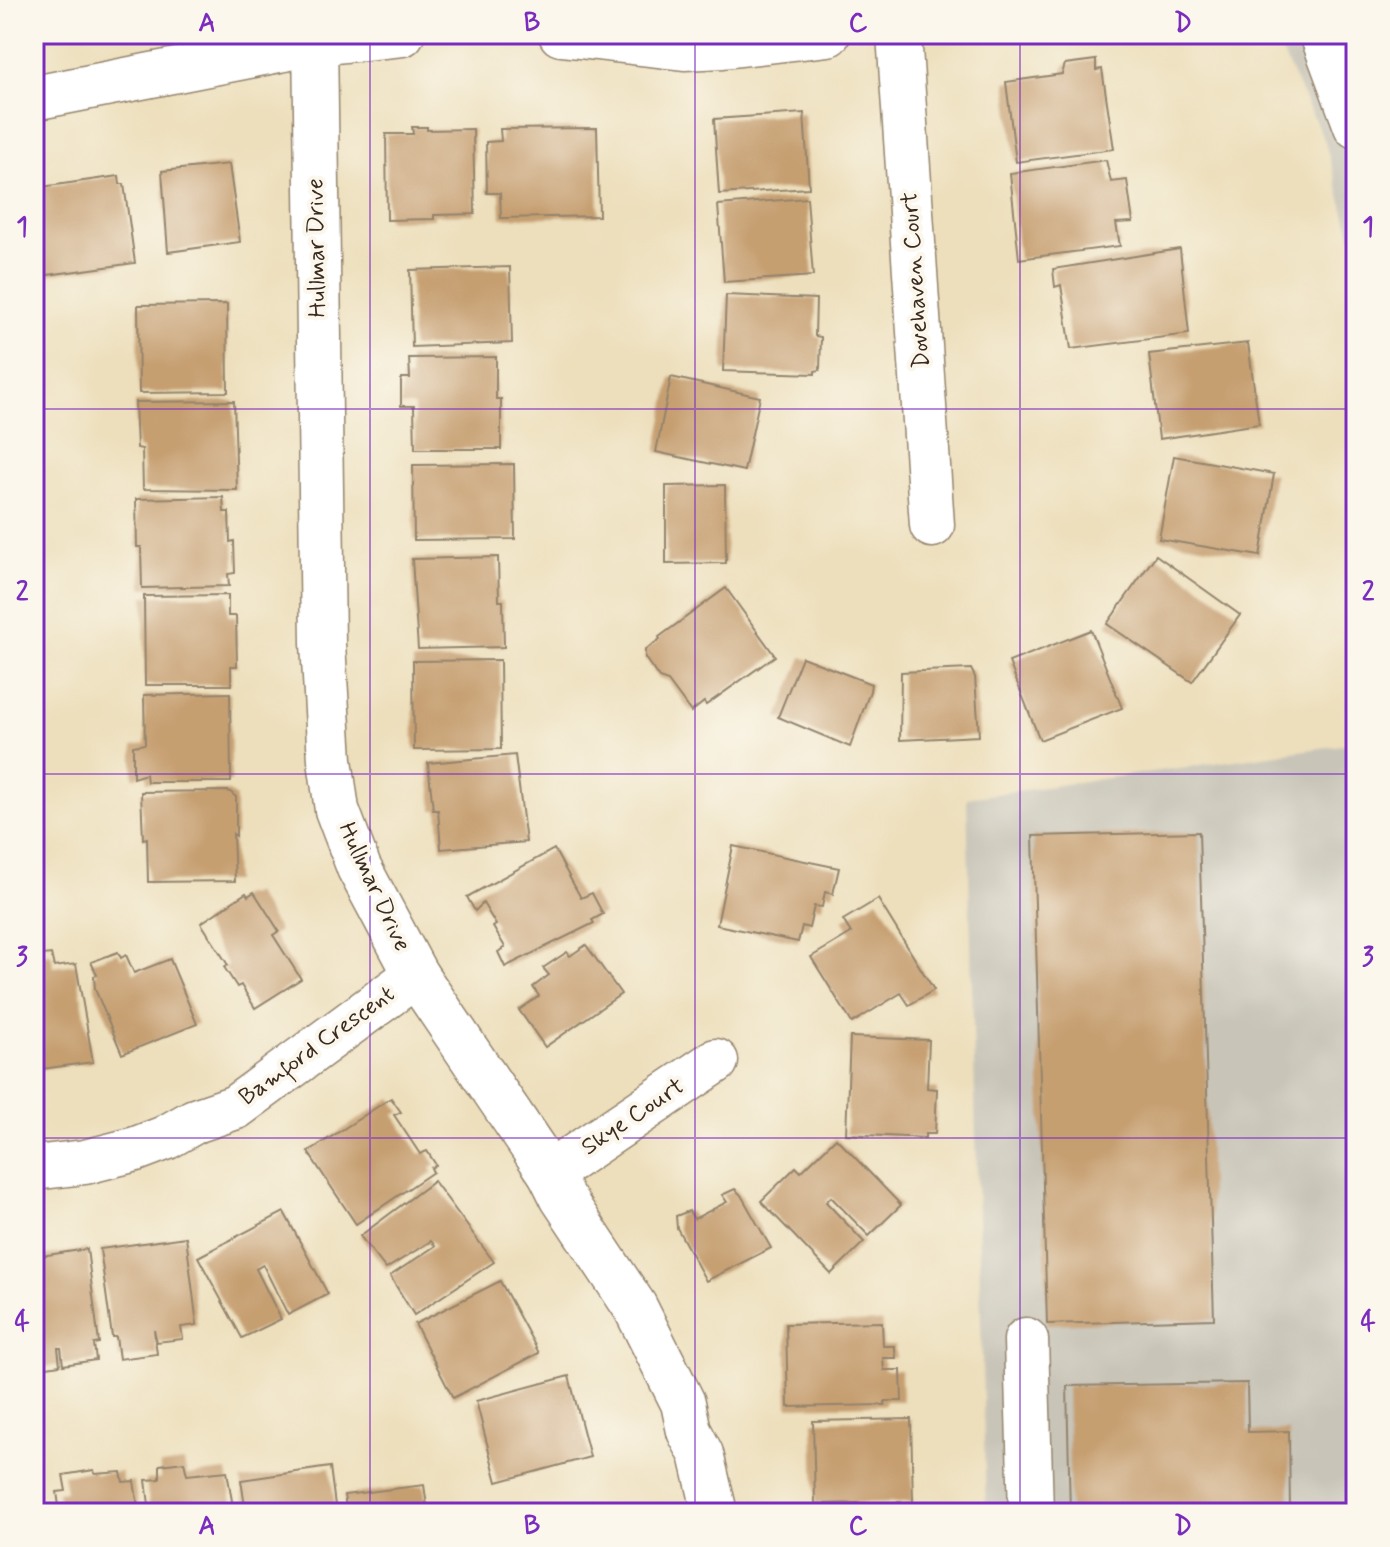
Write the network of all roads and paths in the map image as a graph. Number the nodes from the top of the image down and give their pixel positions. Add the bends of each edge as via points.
1 (402, 34) edge
2 (561, 34) edge
3 (828, 34) edge
4 (899, 34) edge
5 (1322, 34) edge
6 (315, 39) edge
7 (34, 98) edge
8 (1356, 126) edge
9 (932, 525) dead end
10 (416, 975) junction
11 (716, 1061) dead end
12 (34, 1168) edge
13 (550, 1173) junction
14 (1026, 1340) dead end
15 (715, 1513) edge
16 (1031, 1513) edge

1 - 6 street
2 - 3 street via 684,48
4 - 9 street, Dovehaven Court
5 - 8 street
6 - 7 street
6 - 10 street, Hullmar Drive via 323,644 330,760 337,810 359,868
10 - 12 street, Bamford Crescent via 236,1107 136,1149
10 - 13 street, Hullmar Drive
11 - 13 street, Skye Court
13 - 15 street, Hullmar Drive via 635,1307 683,1403
14 - 16 street

